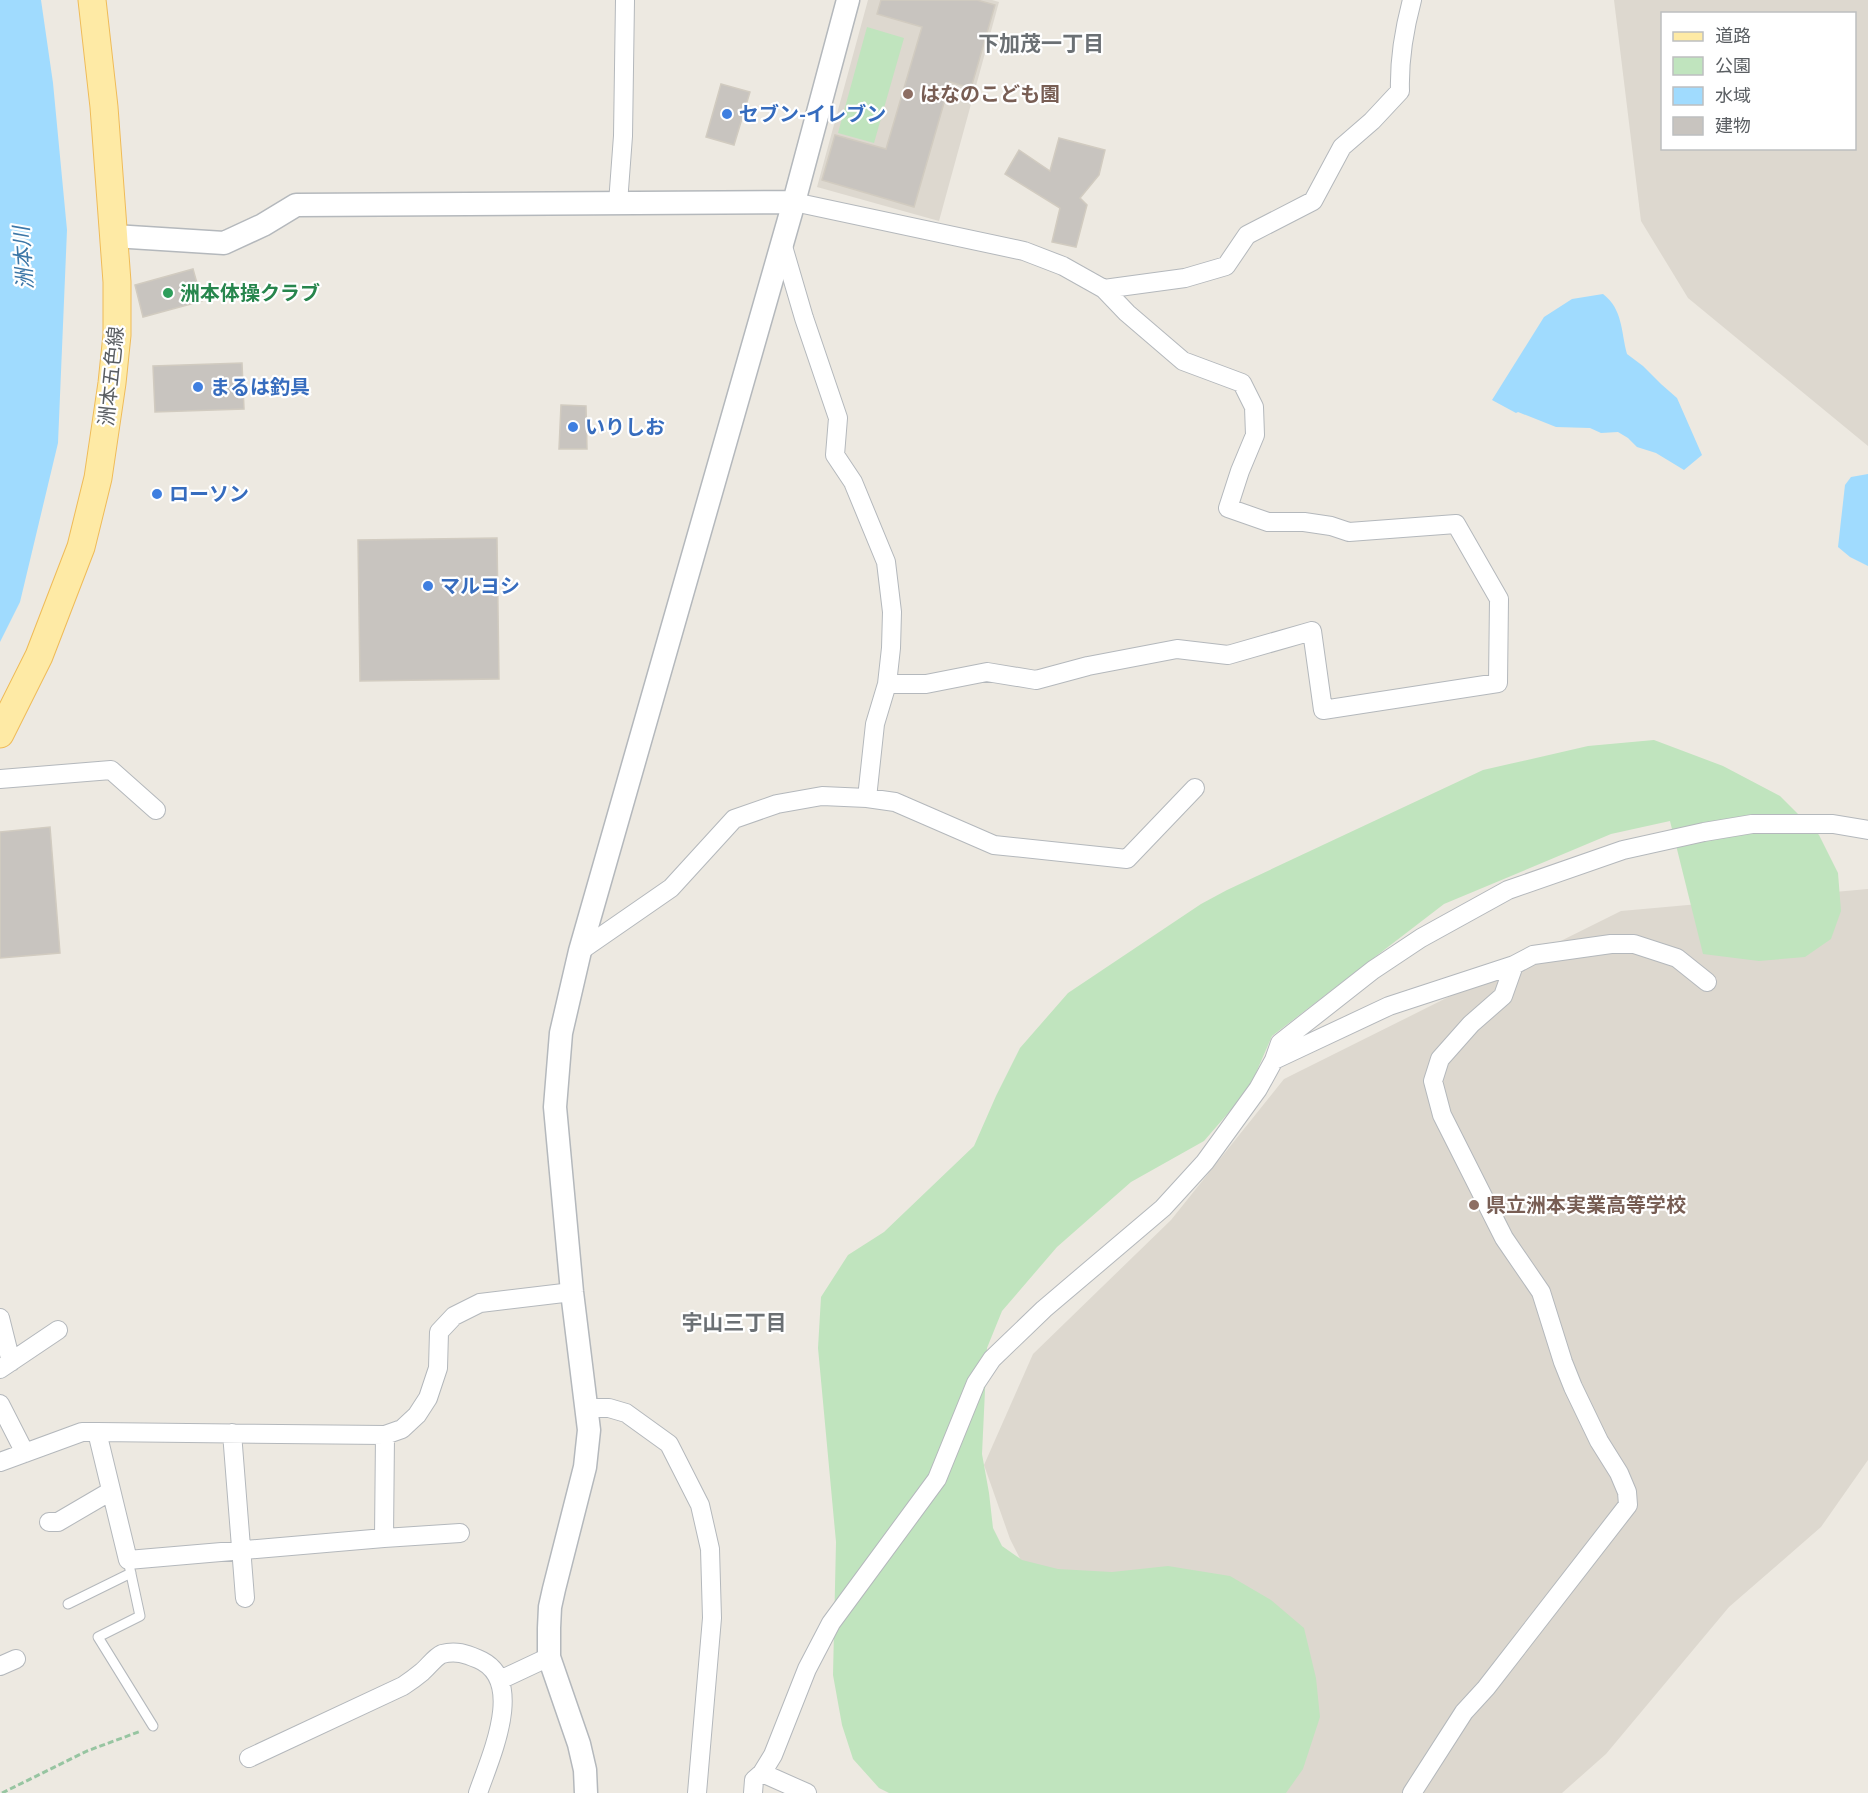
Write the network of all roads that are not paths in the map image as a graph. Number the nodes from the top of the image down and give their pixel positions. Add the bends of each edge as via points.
1 (92, 0) edge
2 (626, 0) edge
3 (848, 0) edge
4 (1412, 0) edge
5 (794, 202) junction
6 (618, 203) junction
7 (114, 236) junction
8 (782, 243) junction
9 (1104, 289) junction
10 (887, 684) junction
11 (0, 734) edge
12 (0, 779) edge
13 (1195, 788) dead end
14 (867, 798) junction
15 (156, 810) dead end
16 (1868, 830) edge
17 (580, 951) junction
18 (1514, 965) junction
19 (1707, 982) dead end
20 (1274, 1060) junction
21 (572, 1292) junction
22 (0, 1318) edge
23 (58, 1330) dead end
24 (5, 1365) edge
25 (0, 1404) edge
26 (588, 1408) junction
27 (96, 1432) junction
28 (232, 1433) junction
29 (385, 1435) junction
30 (25, 1453) junction
31 (0, 1462) edge
32 (111, 1491) junction
33 (49, 1522) dead end
34 (460, 1533) dead end
35 (384, 1538) junction
36 (241, 1551) junction
37 (129, 1566) junction
38 (245, 1598) dead end
39 (68, 1604) dead end
40 (549, 1657) junction
41 (500, 1680) junction
42 (153, 1726) road end
43 (249, 1758) dead end
44 (762, 1773) junction
45 (478, 1793) edge
46 (586, 1793) edge
47 (698, 1793) edge
48 (753, 1793) edge
49 (807, 1793) edge
50 (1412, 1793) edge

1 - 7 main road, 洲本五色線
2 - 6 street
3 - 5 street
4 - 9 street via 1404,30 1401,91 1342,147 1313,201 1247,235 1226,266 1185,279
5 - 6 street
5 - 8 street
5 - 9 street via 1024,251 1063,266
6 - 7 street via 296,205 224,243
7 - 11 main road, 洲本五色線 via 117,335 98,478 81,547 39,656
8 - 10 street via 838,418 835,455 852,482 886,562 892,612
8 - 17 street
9 - 10 street via 1183,361 1242,383 1254,407 1255,435 1228,508 1268,522 1304,522 1349,532 1456,524 1499,599 1498,684 1323,710 1312,631 1228,655 1177,649 1036,680 987,672 926,684
10 - 14 street via 875,724
12 - 15 street via 111,770
13 - 14 street via 1127,860 994,845 895,802
14 - 17 street via 822,796 777,804 734,819 671,888
16 - 20 street via 1833,824 1752,824 1704,832 1623,850 1508,891 1421,938 1373,970 1280,1043
17 - 21 street via 561,1033 555,1107
18 - 19 street via 1533,954 1634,944 1677,958
18 - 20 street via 1389,1006
18 - 50 street via 1503,996 1440,1059 1433,1081 1442,1115 1504,1238 1541,1292 1570,1378 1628,1492 1628,1505 1464,1712
20 - 44 street via 1205,1162 1163,1208 1044,1309 992,1359 976,1383 937,1479 831,1623
21 - 26 street
21 - 29 street via 480,1303 454,1316 439,1332 438,1368 428,1398 402,1429
22 - 24 street
23 - 24 street
25 - 30 street
26 - 40 street via 590,1430 585,1467 550,1607
26 - 47 street via 626,1413 669,1444 700,1505 710,1549 712,1618
27 - 28 street
27 - 30 street via 82,1432
27 - 32 street
28 - 29 street
28 - 36 street
29 - 35 street
30 - 31 street
32 - 33 street via 58,1522
32 - 37 street
34 - 35 street
35 - 36 street
36 - 37 street
36 - 38 street
37 - 39 lane
37 - 42 lane via 140,1616 98,1637
40 - 41 street
40 - 46 street via 579,1744
41 - 43 street via 484,1661 459,1651 441,1654 403,1686
41 - 45 street via 504,1712
44 - 48 street via 754,1780
44 - 49 street

